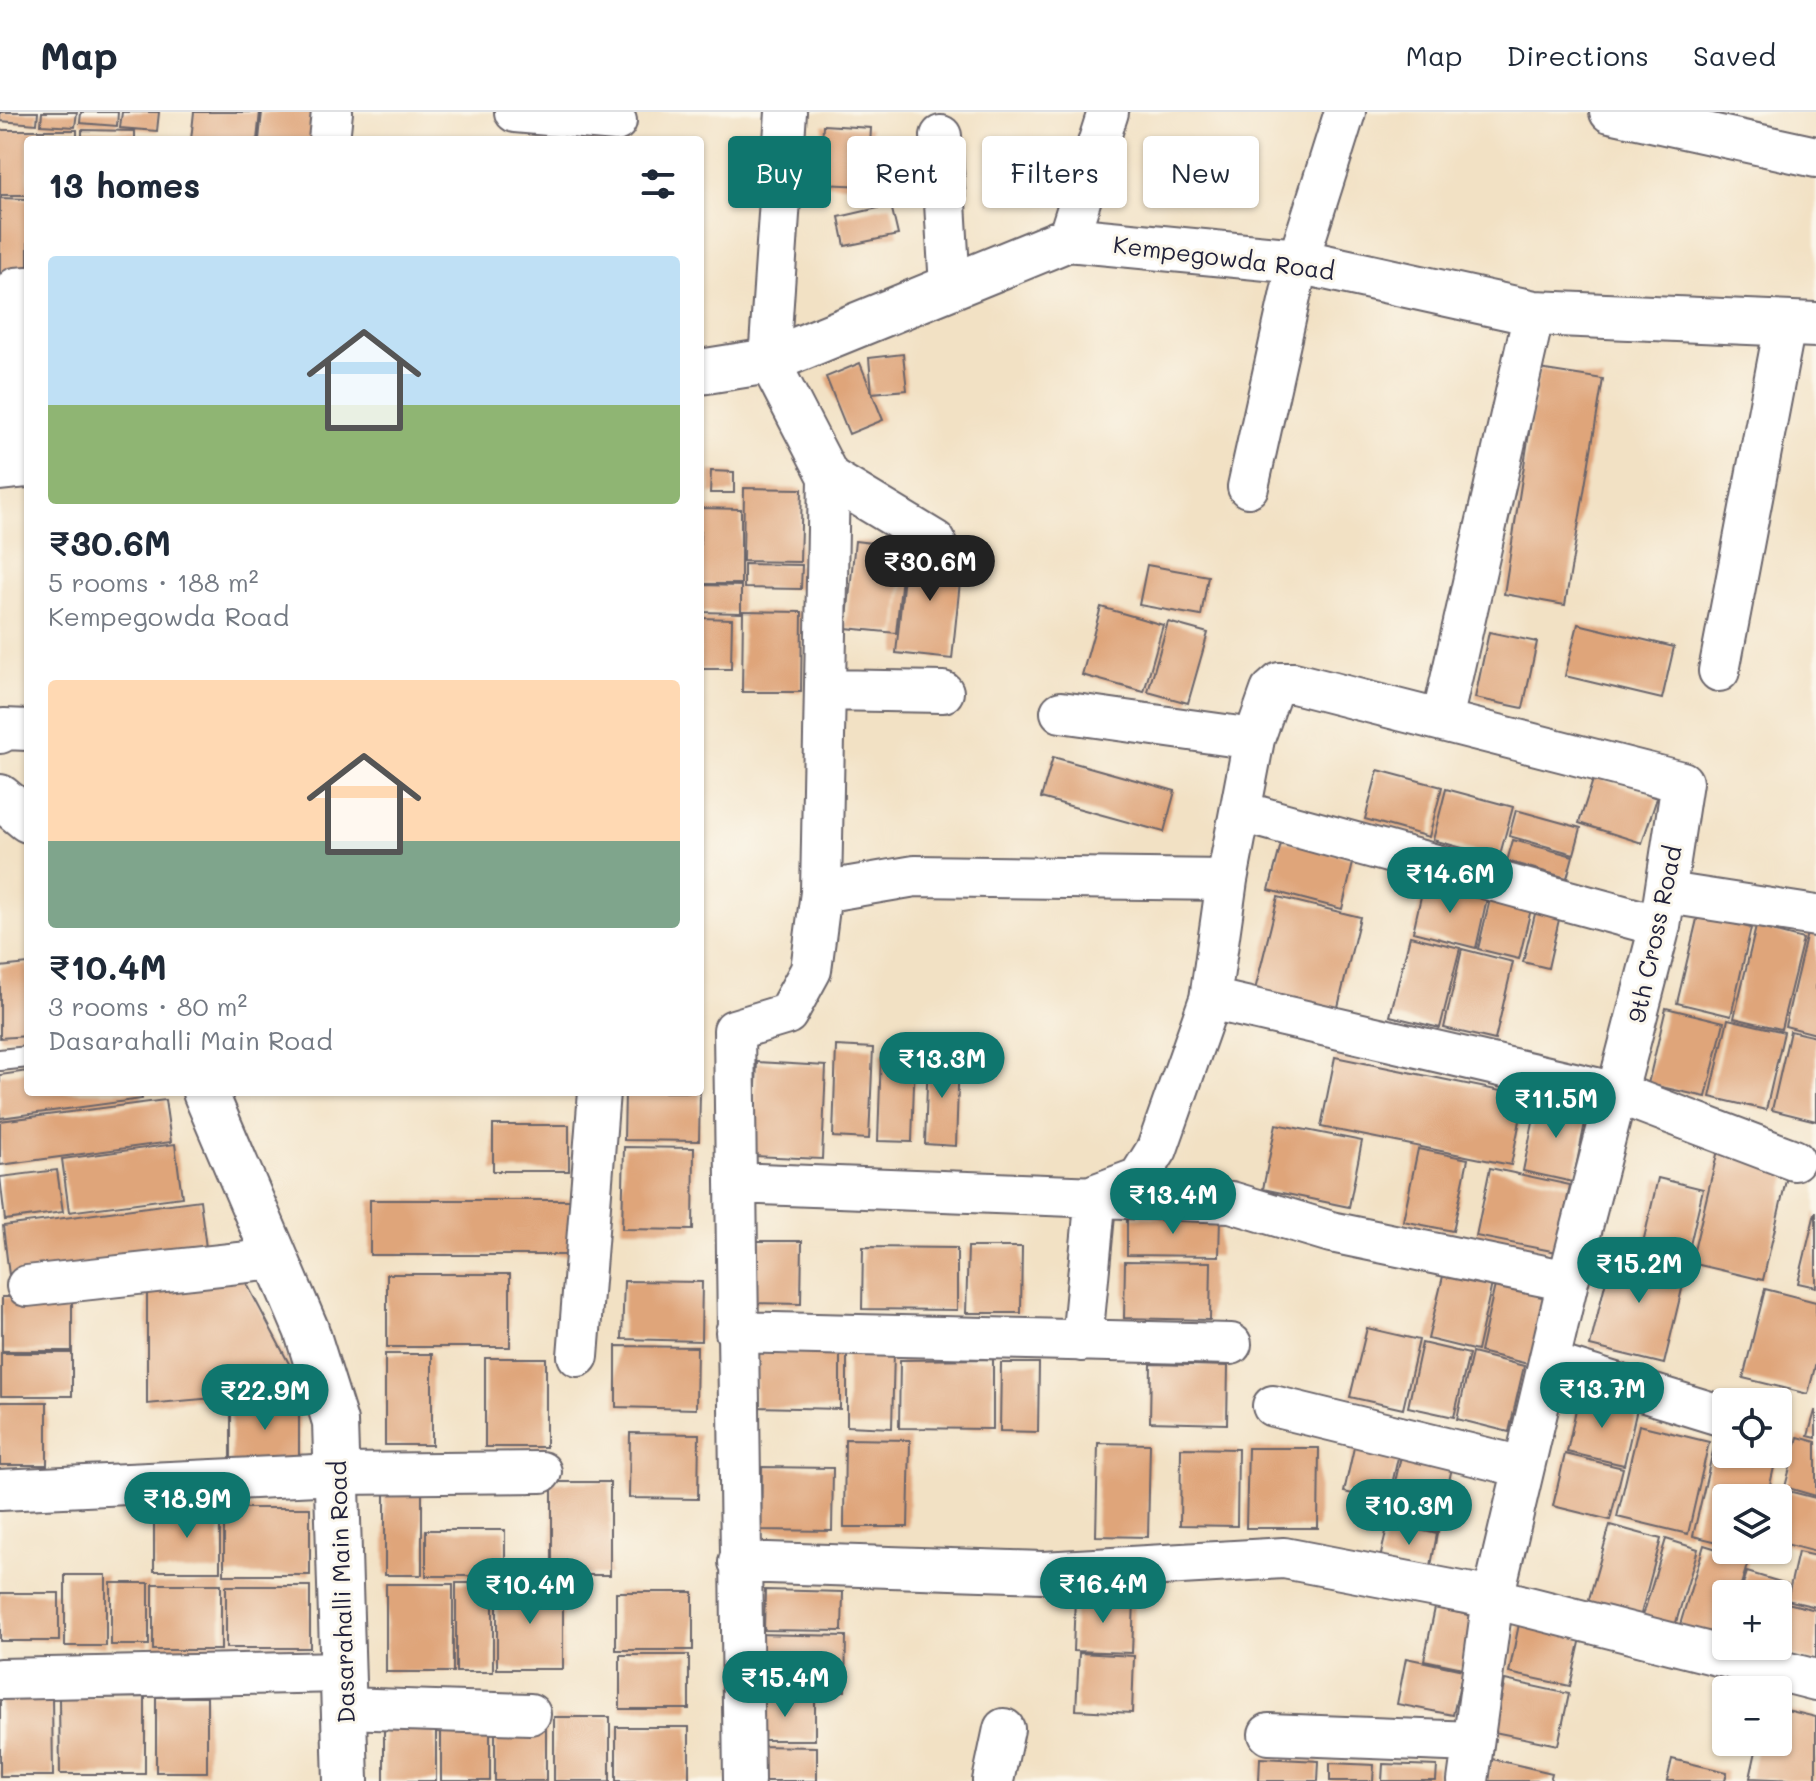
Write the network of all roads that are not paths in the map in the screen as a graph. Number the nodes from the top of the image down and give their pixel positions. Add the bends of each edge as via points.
1 (332, 112) edge
2 (515, 112) edge
3 (786, 112) edge
4 (1108, 112) edge
5 (1345, 112) edge
6 (1610, 112) edge
7 (616, 121) dead end
8 (329, 136) edge
9 (1816, 157) edge
10 (945, 208) edge
11 (1068, 239) junction
12 (1298, 261) junction
13 (24, 287) edge
14 (950, 287) junction
15 (1534, 313) junction
16 (1801, 325) edge
17 (769, 361) junction
18 (704, 371) edge
19 (15, 467) edge
20 (829, 477) junction
21 (1248, 487) dead end
22 (935, 541) dead end
23 (1719, 671) dead end
24 (826, 690) junction
25 (943, 692) dead end
26 (1061, 712) dead end
27 (1442, 720) junction
28 (24, 730) edge
29 (0, 733) edge
30 (1254, 739) junction
31 (0, 797) edge
32 (1242, 812) junction
33 (24, 817) edge
34 (1227, 880) junction
35 (821, 892) junction
36 (1664, 910) junction
37 (1816, 916) edge
38 (1210, 999) junction
39 (717, 1031) edge
40 (24, 1057) edge
41 (0, 1060) edge
42 (1617, 1093) junction
43 (207, 1096) edge
44 (599, 1096) edge
45 (1794, 1160) dead end
46 (736, 1183) junction
47 (1096, 1194) junction
48 (276, 1259) junction
49 (1568, 1281) junction
50 (27, 1286) dead end
51 (736, 1332) junction
52 (1082, 1341) junction
53 (1231, 1344) dead end
54 (578, 1356) dead end
55 (1550, 1363) junction
56 (1273, 1406) dead end
57 (1712, 1413) edge
58 (1523, 1467) junction
59 (541, 1472) dead end
60 (337, 1474) junction
61 (0, 1490) edge
62 (739, 1562) junction
63 (1493, 1598) junction
64 (0, 1679) edge
65 (1816, 1680) edge
66 (344, 1690) junction
67 (530, 1714) dead end
68 (1004, 1729) dead end
69 (1269, 1734) dead end
70 (1473, 1742) junction
71 (346, 1781) edge
72 (744, 1781) edge
73 (993, 1781) edge
74 (1468, 1781) edge

1 - 8 street
2 - 7 street
3 - 17 street
4 - 11 street
5 - 12 street
6 - 9 street
10 - 14 street
11 - 12 street, Kempegowda Road
11 - 14 street, Kempegowda Road
12 - 15 street, Kempegowda Road
12 - 21 street
13 - 19 street via 16,288
14 - 17 street, Kempegowda Road
15 - 16 street, Kempegowda Road
15 - 27 street
16 - 23 street
17 - 18 street, Kempegowda Road
17 - 20 street
20 - 22 street
20 - 24 street
24 - 25 street
24 - 35 street
26 - 30 street
27 - 30 street via 1280,683 1271,691
27 - 36 street, 9th Cross Road via 1682,782
28 - 29 street
30 - 32 street
31 - 33 street
32 - 34 street
32 - 36 street
34 - 35 street via 915,876
34 - 38 street
35 - 39 street via 811,970 787,1014
36 - 37 street
36 - 42 street, 9th Cross Road
38 - 42 street
38 - 47 street via 1157,1149 1139,1178
39 - 46 street
40 - 41 lane
42 - 45 street
42 - 49 street, 9th Cross Road
43 - 48 street, Dasarahalli Main Road
44 - 54 street
46 - 47 street
46 - 51 street
47 - 49 street via 1231,1202 1331,1232
47 - 52 street
48 - 50 street
48 - 60 street, Dasarahalli Main Road via 306,1329 335,1422
49 - 55 street, 9th Cross Road
51 - 52 street
51 - 62 street
52 - 53 street
55 - 57 street
55 - 58 street, 9th Cross Road
56 - 58 street
58 - 63 street, 9th Cross Road
59 - 60 street
60 - 61 street
60 - 66 street, Dasarahalli Main Road
62 - 63 street via 1043,1572 1284,1558
62 - 72 street
63 - 65 street
63 - 70 street, 9th Cross Road
64 - 66 street
66 - 67 street
66 - 71 street, Dasarahalli Main Road
68 - 73 street
69 - 70 street
70 - 74 street, 9th Cross Road

